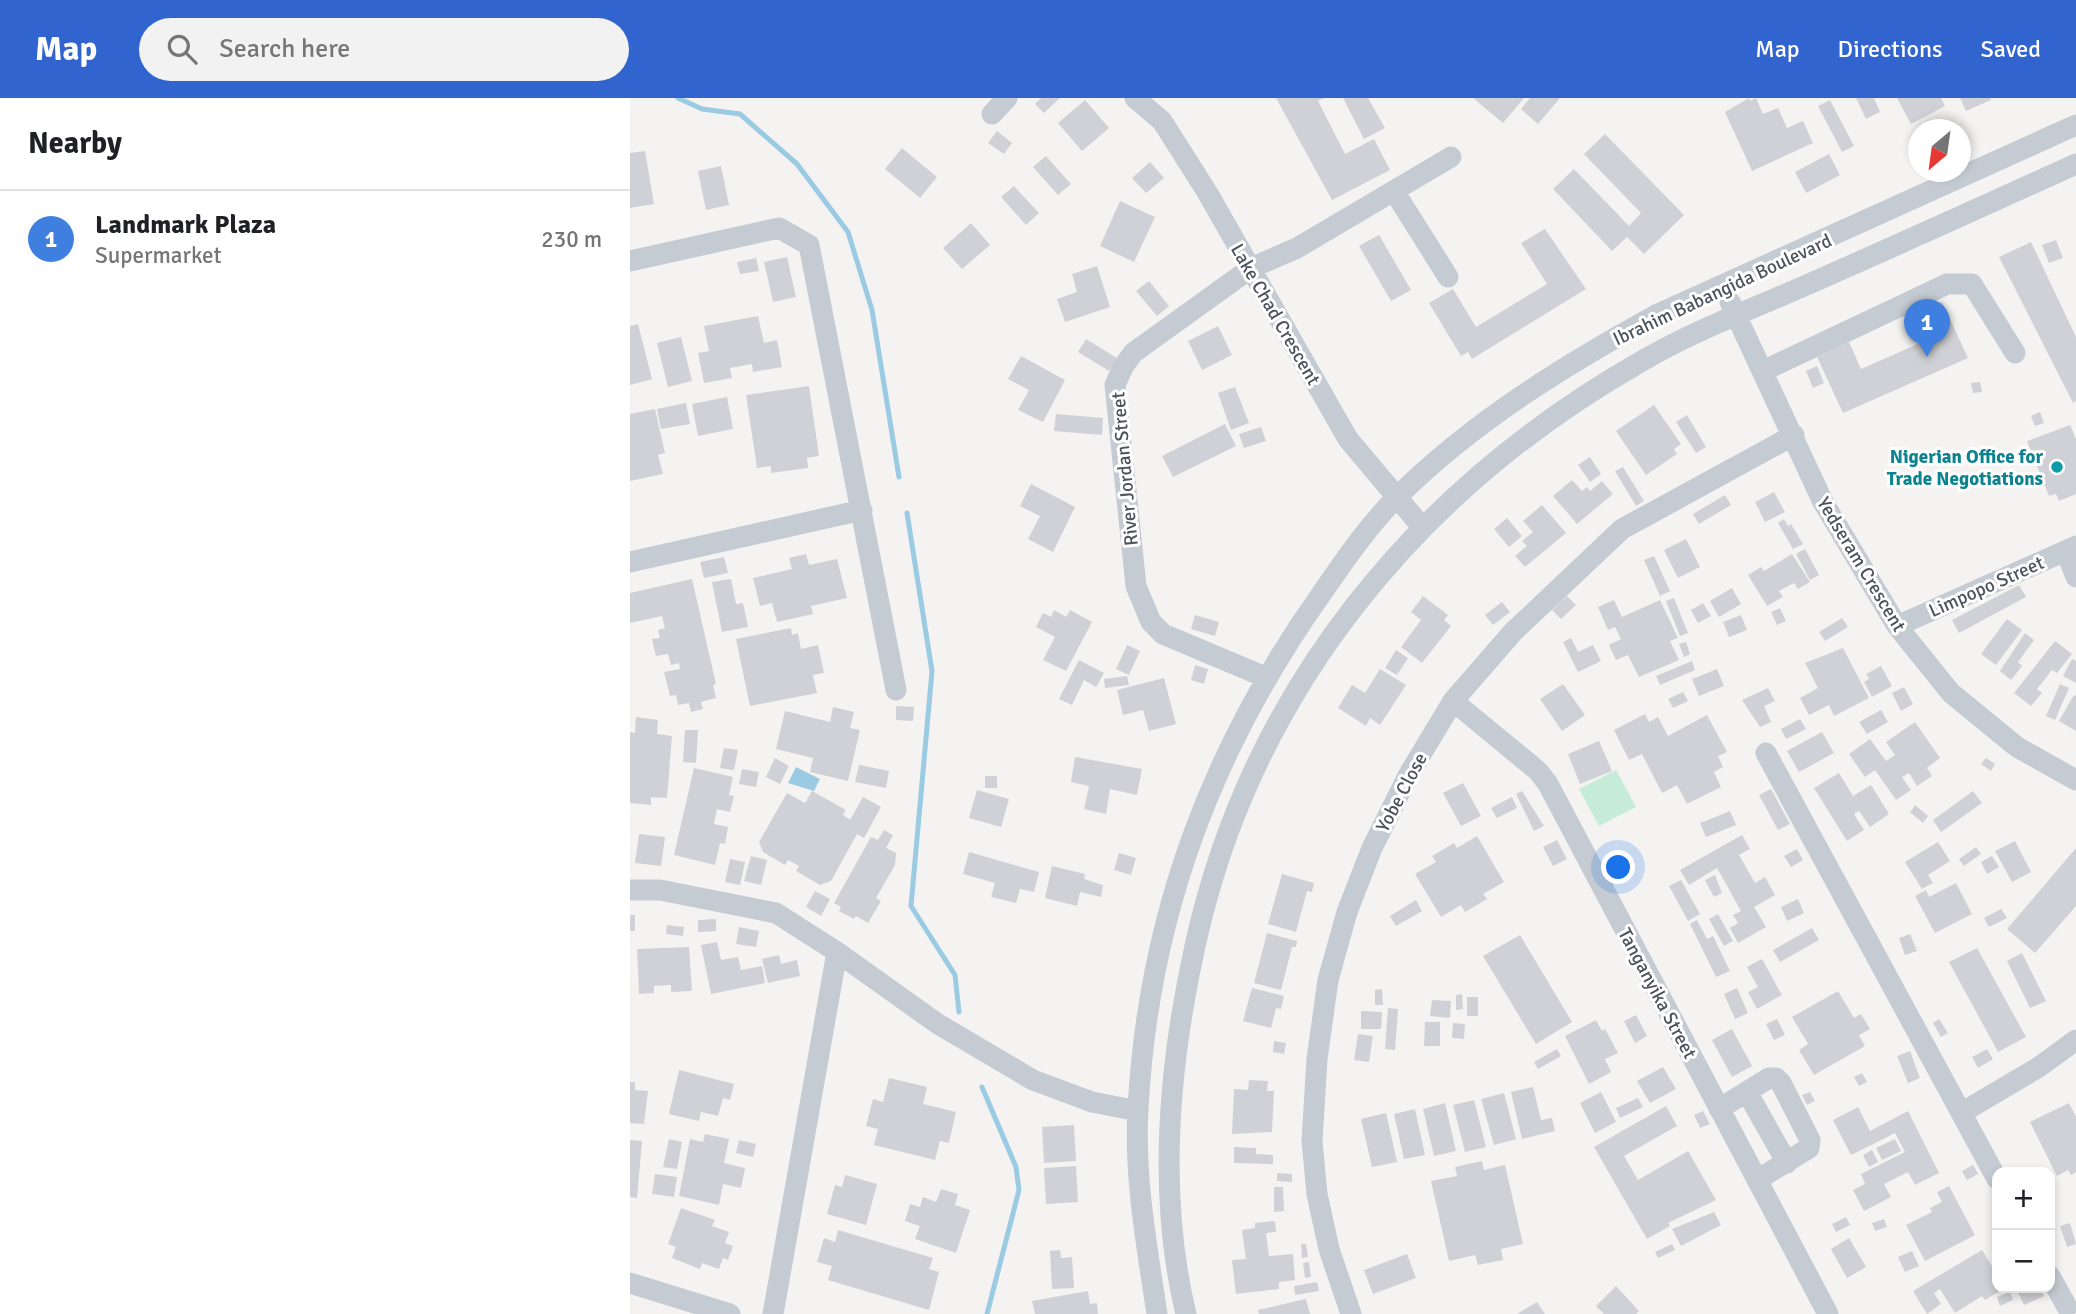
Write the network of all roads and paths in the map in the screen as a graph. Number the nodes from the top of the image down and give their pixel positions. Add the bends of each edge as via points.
1 (1135, 98) edge
2 (2076, 125) edge
3 (1451, 157) dead end
4 (2076, 164) edge
5 (1394, 191) junction
6 (630, 261) edge
7 (1251, 268) junction
8 (1448, 277) dead end
9 (1723, 287) junction
10 (1737, 316) junction
11 (2015, 353) dead end
12 (1763, 371) junction
13 (1794, 435) junction
14 (1396, 498) junction
15 (862, 510) junction
16 (1422, 527) junction
17 (2071, 548) edge
18 (630, 562) edge
19 (2076, 577) edge
20 (1897, 626) junction
21 (1265, 677) junction
22 (896, 690) dead end
23 (1454, 701) junction
24 (1766, 753) dead end
25 (2076, 780) edge
26 (630, 890) edge
27 (837, 952) junction
28 (2076, 1040) edge
29 (1747, 1092) junction
30 (1719, 1109) junction
31 (1138, 1111) junction
32 (1961, 1113) junction
33 (1787, 1163) junction
34 (1992, 1170) edge
35 (1757, 1180) junction
36 (630, 1283) edge
37 (2055, 1285) edge
38 (2067, 1307) dead end
39 (730, 1314) edge
40 (773, 1314) edge
41 (1157, 1314) edge
42 (1186, 1314) edge
43 (1351, 1314) edge
44 (1828, 1314) edge

1 - 7 street, Lake Chad Crescent via 1162,121
2 - 9 street, Ibrahim Babangida Boulevard
3 - 5 street, River Jordan Street
4 - 10 street, Ibrahim Babangida Boulevard
5 - 7 street, River Jordan Street via 1297,248
5 - 8 street
6 - 15 street via 779,228 809,245
7 - 14 street, Lake Chad Crescent via 1348,439
7 - 21 street, River Jordan Street via 1133,353 1115,385 1136,586 1151,622 1163,634
9 - 10 street, Yedseram Crescent
9 - 14 street, Ibrahim Babangida Boulevard via 1658,314 1567,367 1486,421
10 - 12 street, Yedseram Crescent
10 - 16 street, Ibrahim Babangida Boulevard via 1644,359 1556,414
11 - 12 street via 1972,284 1960,282 1947,284
12 - 13 street, Yedseram Crescent
13 - 20 street, Yedseram Crescent via 1823,502
13 - 23 street, Yobe Close via 1622,529 1513,632
14 - 16 street, Lake Chad Crescent
14 - 21 street, Ibrahim Babangida Boulevard via 1346,558
15 - 18 street
15 - 22 street
16 - 42 street, Ibrahim Babangida Boulevard via 1360,597 1305,676 1247,788 1209,880 1188,975 1171,1100 1170,1196
17 - 19 street
17 - 20 street, Limpopo Street
20 - 25 street, Yedseram Crescent via 1951,693 2017,747
21 - 31 street, Ibrahim Babangida Boulevard via 1229,744 1179,874 1161,940
23 - 30 street, Tanganyika Street via 1548,784
23 - 43 street, Yobe Close via 1409,774 1372,848 1347,912 1328,981 1312,1141 1329,1249
24 - 32 street
26 - 27 street via 660,890 776,913
27 - 31 street via 938,1024 1033,1080 1092,1102
27 - 40 street
28 - 32 street
29 - 30 street
29 - 33 street
29 - 33 street via 1769,1078 1781,1083 1810,1140 1809,1148
30 - 35 street, Tanganyika Street
31 - 41 street, Ibrahim Babangida Boulevard via 1140,1180
32 - 34 street
33 - 35 street
35 - 44 street, Tanganyika Street
36 - 39 street
37 - 38 street

